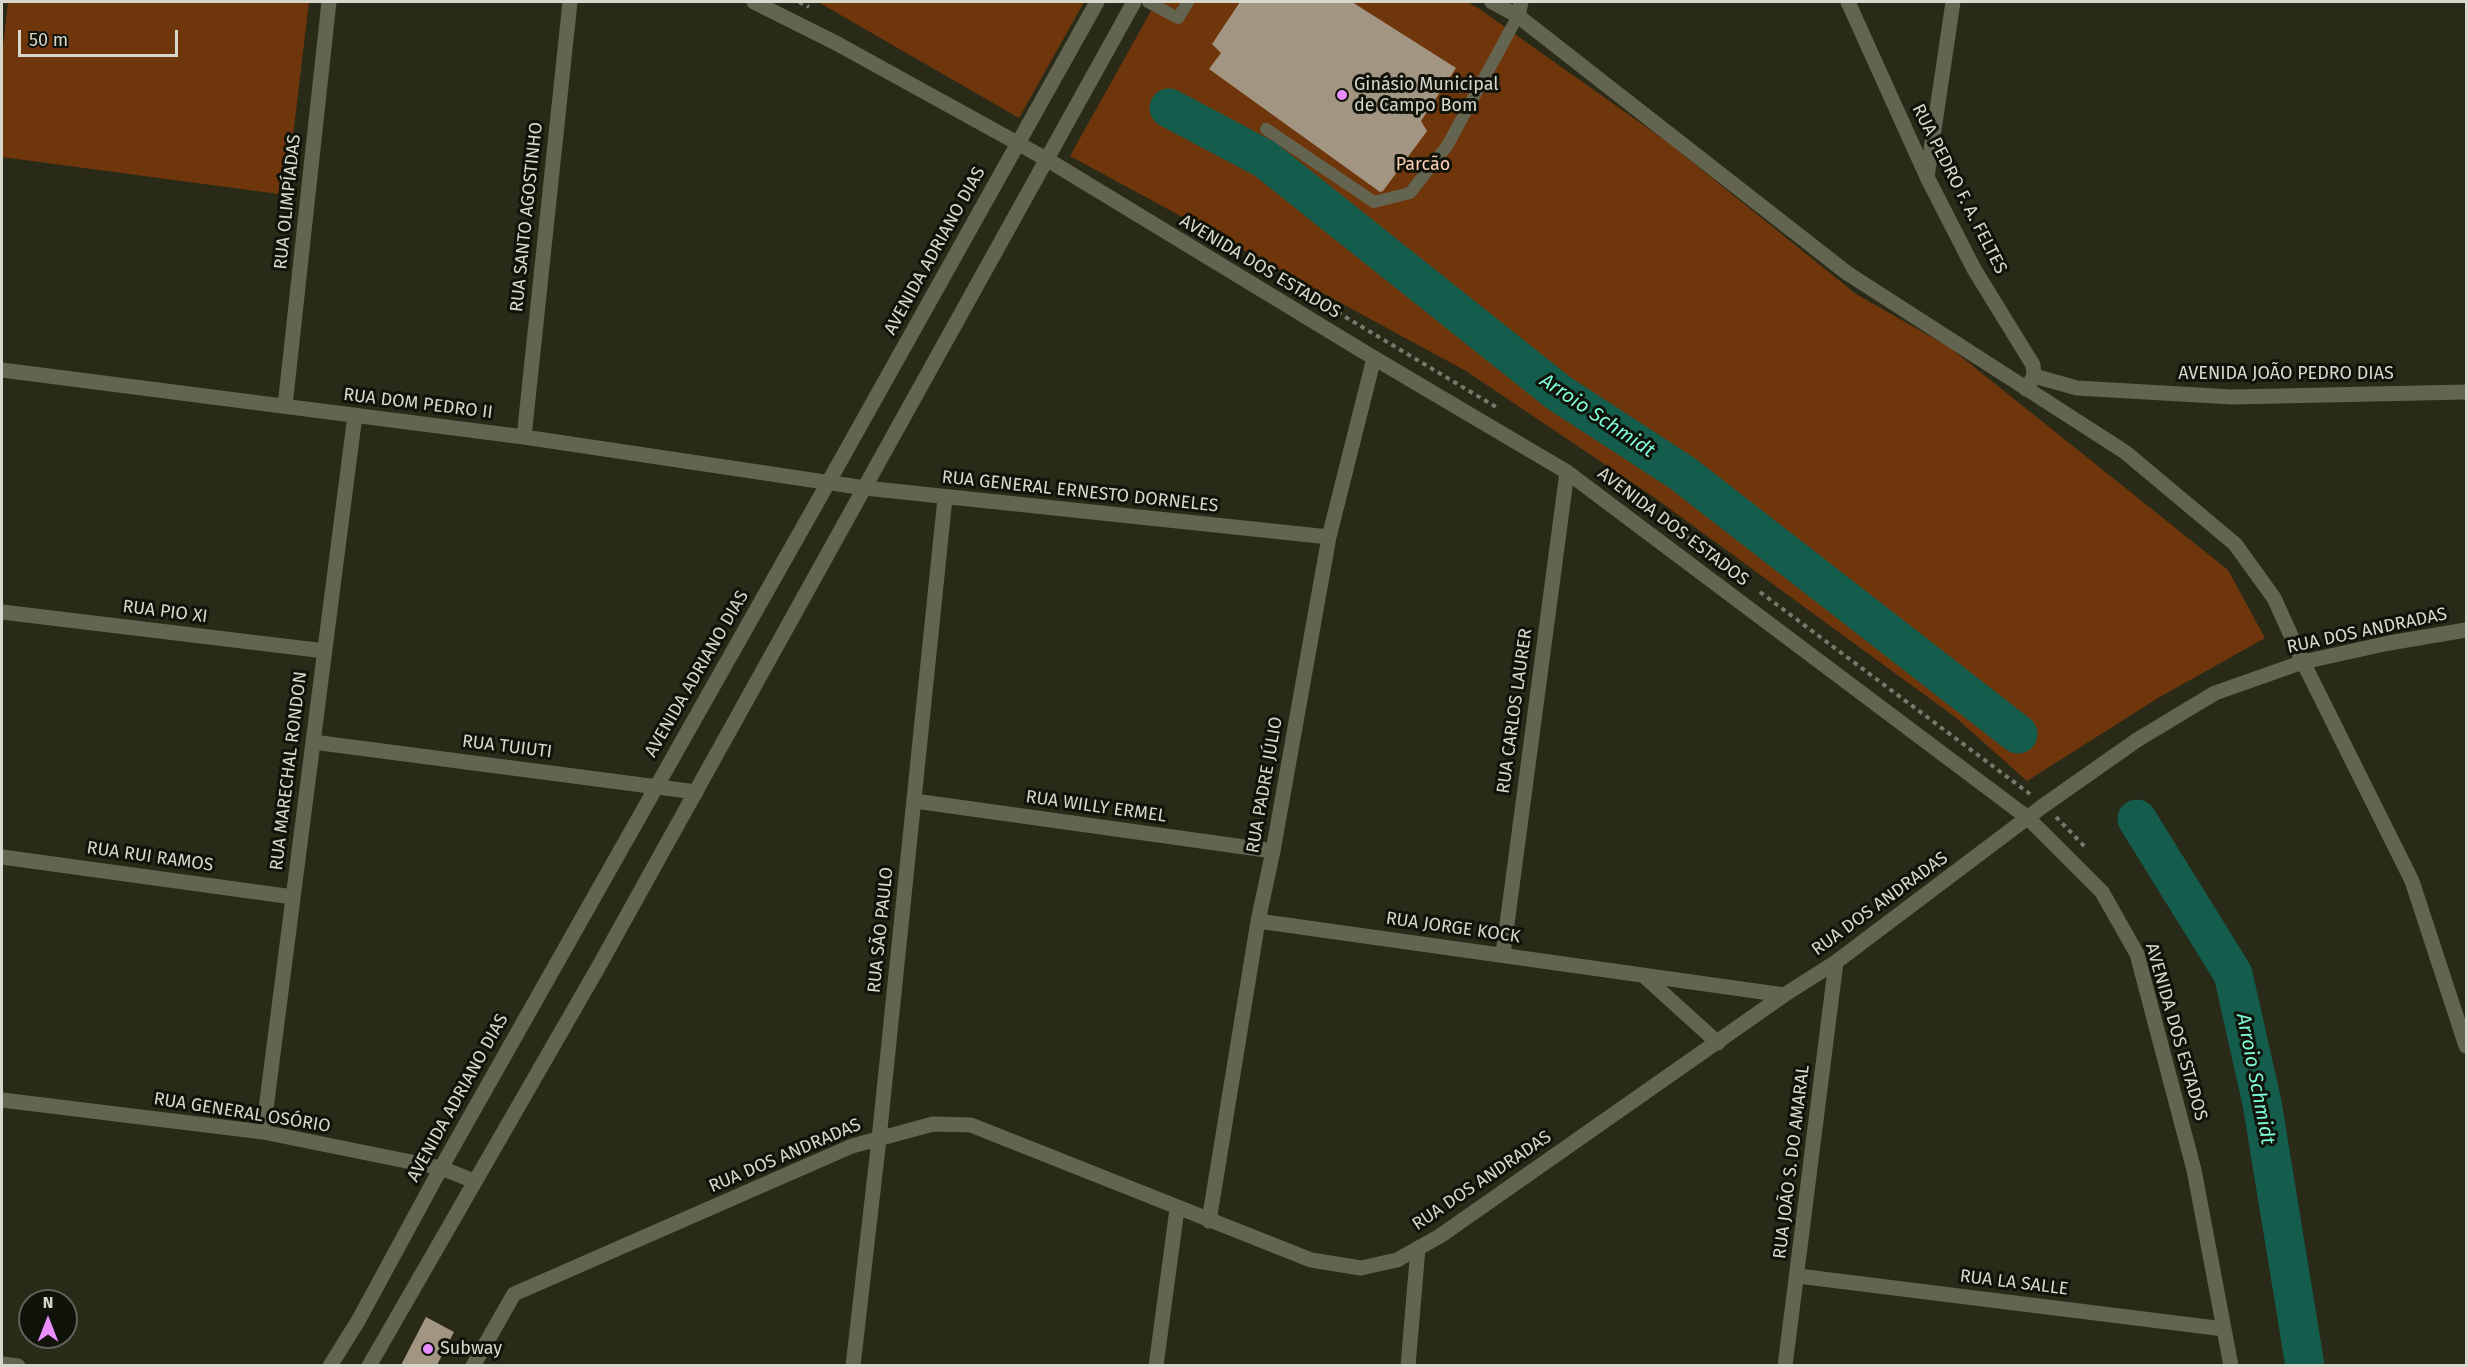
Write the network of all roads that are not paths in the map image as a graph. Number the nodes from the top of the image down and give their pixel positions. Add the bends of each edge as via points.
1 (329, 2) edge
2 (570, 2) edge
3 (754, 2) edge
4 (1097, 2) edge
5 (1134, 2) edge
6 (1148, 2) edge
7 (1188, 2) edge
8 (1492, 2) edge
9 (1848, 2) edge
10 (1953, 2) edge
11 (1519, 9) edge
12 (1266, 129) dead end
13 (1016, 143) junction
14 (1048, 160) junction
15 (1927, 177) junction
16 (1374, 358) junction
17 (2, 370) edge
18 (2030, 383) junction
19 (2466, 392) edge
20 (285, 406) junction
21 (355, 415) junction
22 (524, 437) junction
23 (1567, 472) junction
24 (828, 483) junction
25 (865, 488) junction
26 (945, 498) junction
27 (1329, 537) junction
28 (2, 612) edge
29 (2466, 630) edge
30 (325, 651) junction
31 (2302, 662) junction
32 (313, 742) junction
33 (656, 785) junction
34 (696, 792) junction
35 (915, 801) junction
36 (2028, 818) junction
37 (1273, 851) junction
38 (2, 857) edge
39 (293, 897) junction
40 (1257, 921) junction
41 (1503, 954) junction
42 (1836, 962) junction
43 (1644, 976) junction
44 (1784, 995) junction
45 (1718, 1043) junction
46 (2466, 1046) edge
47 (2, 1100) edge
48 (263, 1132) junction
49 (879, 1139) junction
50 (441, 1168) junction
51 (474, 1181) junction
52 (1177, 1209) junction
53 (1209, 1221) junction
54 (1418, 1248) junction
55 (1798, 1276) junction
56 (2224, 1329) junction
57 (2, 1364) edge
58 (18, 1365) edge
59 (330, 1365) edge
60 (369, 1365) edge
61 (472, 1365) edge
62 (853, 1365) edge
63 (1156, 1365) edge
64 (1408, 1365) edge
65 (1785, 1365) edge
66 (2231, 1365) edge

1 - 20 street, RUA OLIMPÍADAS
2 - 22 street, RUA SANTO AGOSTINHO
3 - 13 street, AVENIDA DOS ESTADOS
4 - 13 street, AVENIDA ADRIANO DIAS
5 - 14 street
6 - 7 lane via 1178,18
8 - 11 street
9 - 15 street, RUA PEDRO F. A. FELTES
10 - 15 street
11 - 12 lane via 1448,146 1410,193 1374,202
11 - 18 street via 1847,273
13 - 14 street, AVENIDA DOS ESTADOS
13 - 24 street, AVENIDA ADRIANO DIAS
14 - 16 street, AVENIDA DOS ESTADOS
14 - 25 street
15 - 18 street, RUA PEDRO F. A. FELTES via 1974,269 2034,365
16 - 23 street, AVENIDA DOS ESTADOS
16 - 27 street, RUA PADRE JÚLIO
17 - 20 street, RUA DOM PEDRO II
18 - 19 street, AVENIDA JOÃO PEDRO DIAS via 2232,397
18 - 31 street via 2125,452 2235,544 2274,598
20 - 21 street, RUA DOM PEDRO II
21 - 22 street, RUA DOM PEDRO II
21 - 30 street, RUA MARECHAL RONDON
22 - 24 street, RUA DOM PEDRO II
23 - 36 street, AVENIDA DOS ESTADOS
23 - 41 street, RUA CARLOS LAURER
24 - 25 street, RUA GENERAL ERNESTO DORNELES
24 - 33 street, AVENIDA ADRIANO DIAS
25 - 26 street, RUA GENERAL ERNESTO DORNELES
25 - 34 street
26 - 27 street, RUA GENERAL ERNESTO DORNELES
26 - 35 street, RUA SÃO PAULO
27 - 37 street, RUA PADRE JÚLIO
28 - 30 street, RUA PIO XI
29 - 31 street, RUA DOS ANDRADAS
30 - 32 street, RUA MARECHAL RONDON
31 - 36 street, RUA DOS ANDRADAS via 2215,693 2138,740
31 - 46 street via 2412,880
32 - 33 street, RUA TUIUTI
32 - 39 street, RUA MARECHAL RONDON
33 - 34 street, RUA TUIUTI
33 - 50 street, AVENIDA ADRIANO DIAS
34 - 51 street
35 - 37 street, RUA WILLY ERMEL
35 - 49 street, RUA SÃO PAULO
36 - 42 street, RUA DOS ANDRADAS
36 - 56 street, AVENIDA DOS ESTADOS via 2102,892 2137,954 2194,1170
37 - 40 street, RUA PADRE JÚLIO
38 - 39 street, RUA RUI RAMOS
39 - 48 street, RUA MARECHAL RONDON
40 - 41 street, RUA JORGE KOCK
40 - 53 street, RUA PADRE JÚLIO
41 - 43 street, RUA JORGE KOCK
42 - 44 street, RUA DOS ANDRADAS
42 - 55 street, RUA JOÃO S. DO AMARAL
43 - 44 street, RUA JORGE KOCK
43 - 45 street
44 - 45 street, RUA DOS ANDRADAS
45 - 54 street, RUA DOS ANDRADAS
47 - 48 street, RUA GENERAL OSÓRIO
48 - 50 street, RUA GENERAL OSÓRIO
49 - 52 street, RUA DOS ANDRADAS via 933,1124 971,1125
49 - 61 street, RUA DOS ANDRADAS via 852,1146 514,1294
49 - 62 street, RUA SÃO PAULO
50 - 51 street, RUA GENERAL OSÓRIO
50 - 59 street, AVENIDA ADRIANO DIAS
51 - 60 street
52 - 53 street, RUA DOS ANDRADAS
52 - 63 street
53 - 54 street, RUA DOS ANDRADAS via 1311,1260 1361,1268 1397,1260
54 - 64 street
55 - 56 street, RUA LA SALLE
55 - 65 street, RUA JOÃO S. DO AMARAL
56 - 66 street, AVENIDA DOS ESTADOS
57 - 58 street

